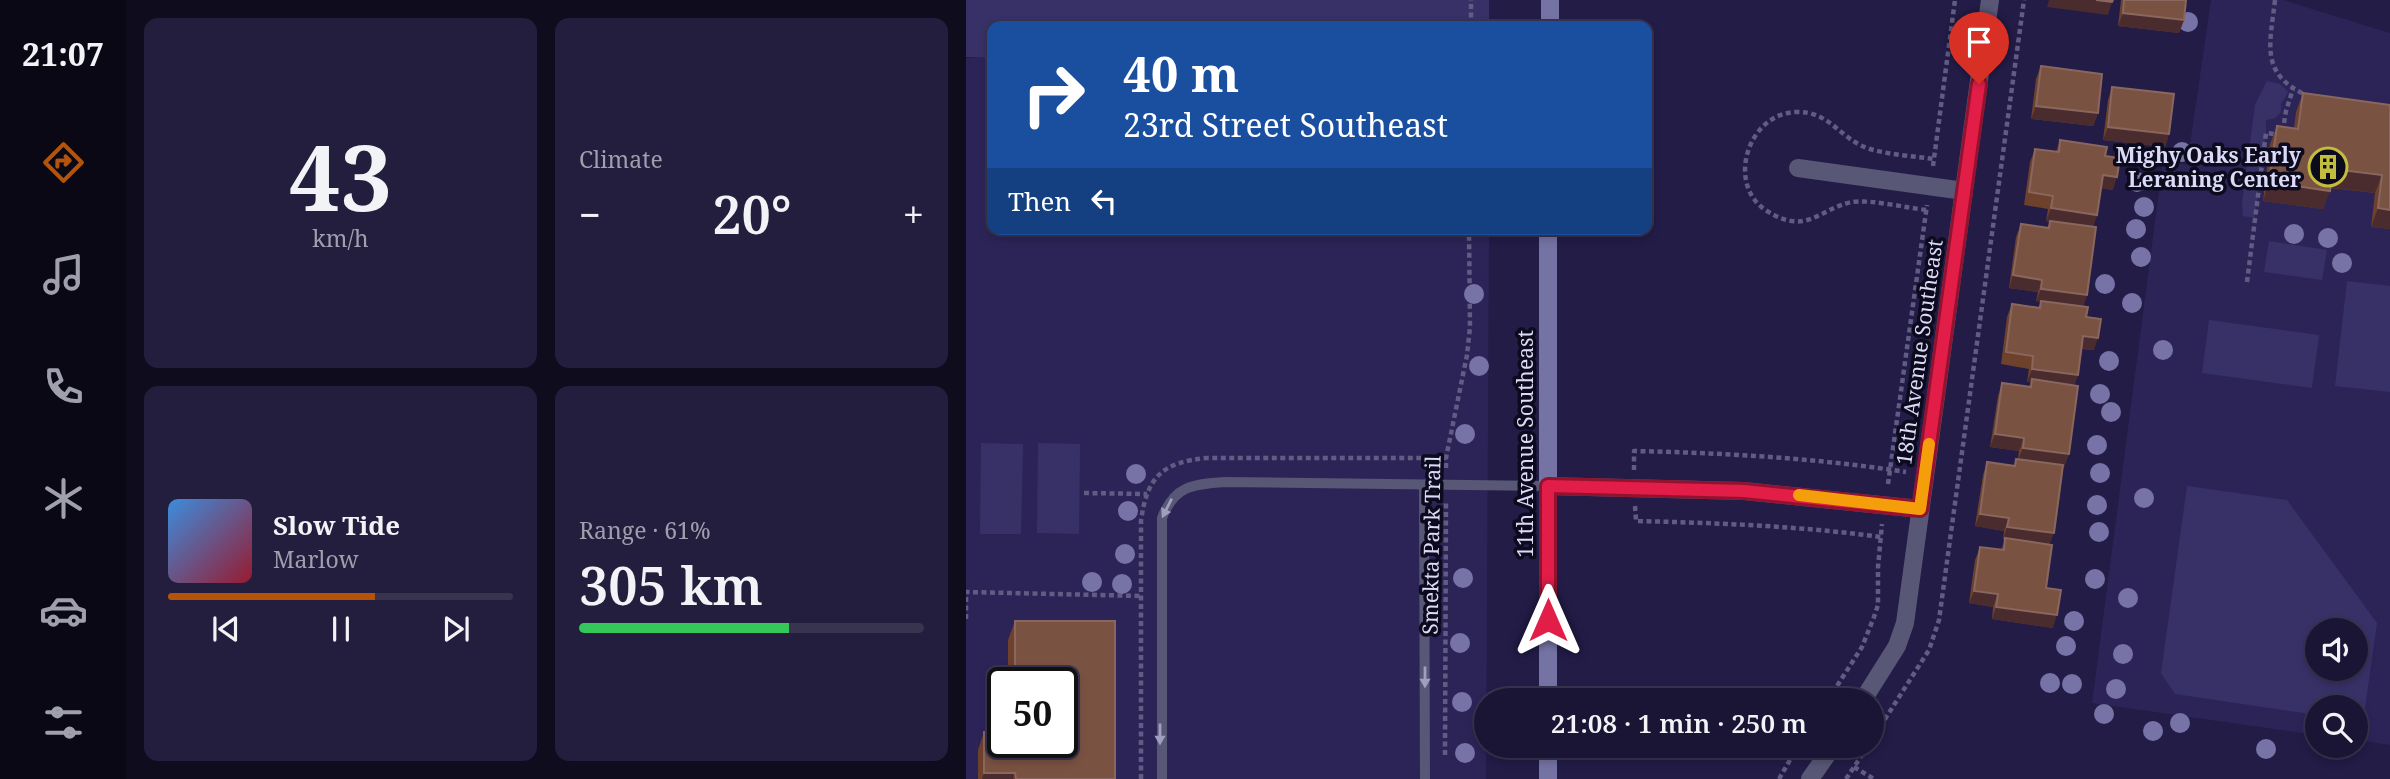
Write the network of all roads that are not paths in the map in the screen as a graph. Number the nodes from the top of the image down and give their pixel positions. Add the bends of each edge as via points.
1 (1550, 0) edge
2 (1990, 0) edge
3 (1550, 21) edge
4 (1798, 168) dead end
5 (1964, 191) junction
6 (1548, 235) edge
7 (1424, 486) junction
8 (1548, 486) junction
9 (1920, 509) junction
10 (1548, 688) edge
11 (1871, 688) edge
12 (1548, 758) edge
13 (1825, 758) edge
14 (1162, 779) edge
15 (1425, 779) edge
16 (1548, 779) edge
17 (1810, 779) edge

1 - 3 main road
2 - 5 street, 18th Avenue Southeast
4 - 5 street
5 - 9 street, 18th Avenue Southeast
6 - 8 main road, 11th Avenue Southeast
7 - 8 lane
7 -> 14 lane via 1225,482 1188,487 1168,503 1162,518
7 -> 15 lane
8 - 9 street via 1756,492
8 - 10 main road, 11th Avenue Southeast
9 - 11 street, 18th Avenue Southeast via 1905,623 1897,646
12 - 16 main road
13 - 17 street

